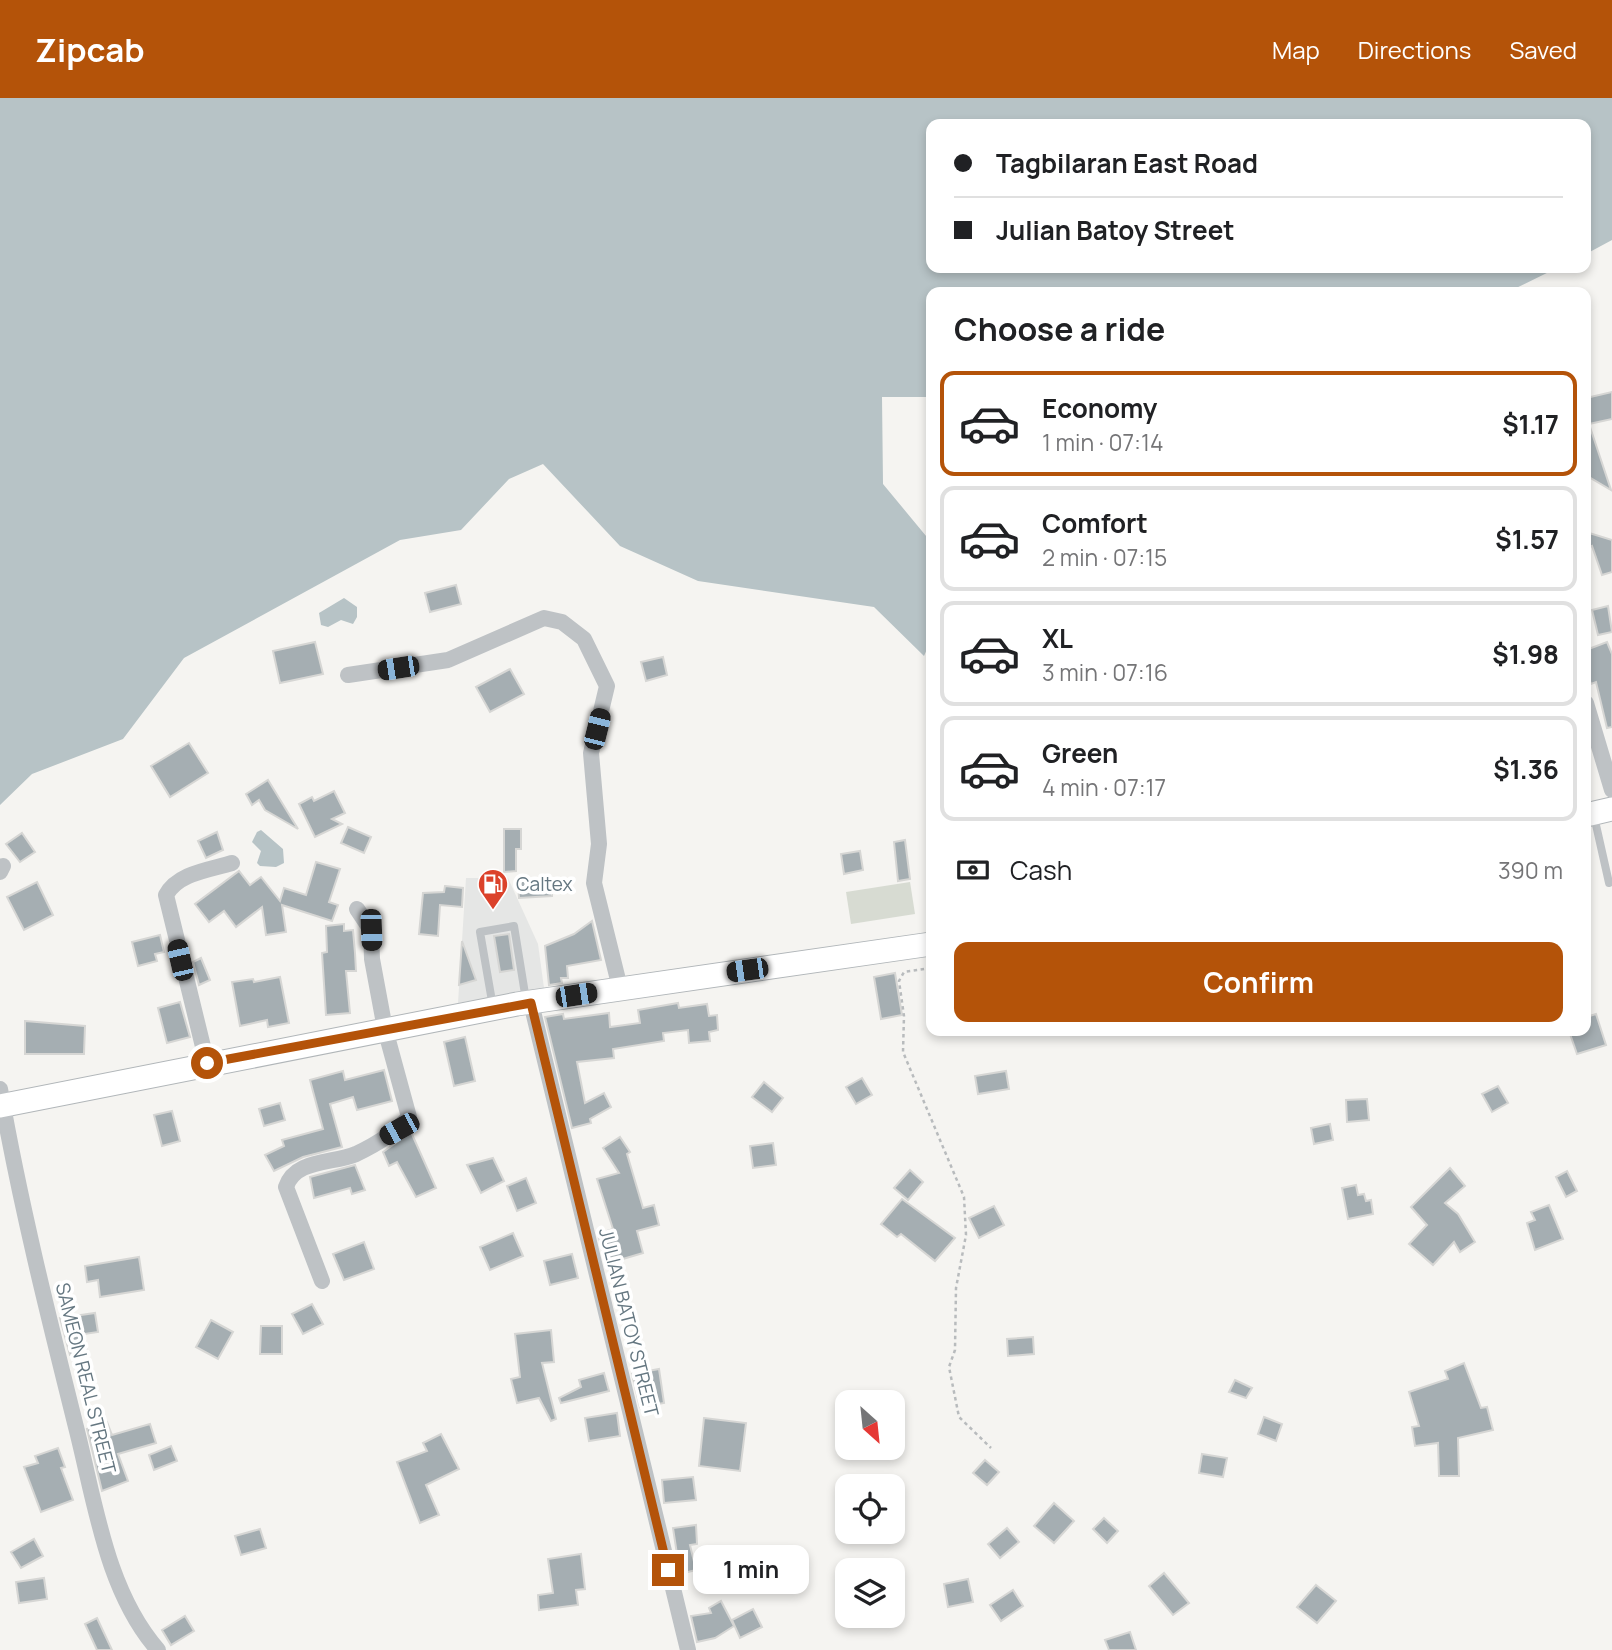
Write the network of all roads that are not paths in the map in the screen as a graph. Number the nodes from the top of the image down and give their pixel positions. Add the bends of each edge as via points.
1 (348, 675) dead end
2 (1591, 719) edge
3 (1612, 790) edge
4 (1597, 812) edge
5 (232, 863) dead end
6 (1609, 883) dead end
7 (357, 909) dead end
8 (926, 945) edge
9 (621, 988) junction
10 (529, 1003) junction
11 (493, 1009) junction
12 (385, 1029) junction
13 (207, 1063) junction
14 (1, 1100) edge
15 (322, 1281) dead end
16 (158, 1650) edge
17 (688, 1650) edge

1 - 9 street via 448,660 544,618 562,622 584,639 607,686 591,753 598,844 594,883
2 - 3 street
4 - 6 lane
5 - 13 street via 181,879 166,895
7 - 12 street via 371,930
8 - 9 main road
9 - 10 main road
10 - 11 main road
10 - 11 lane via 514,926 480,932
10 - 17 street, JULIAN BATOY STREET
11 - 12 main road
12 - 13 main road
12 - 15 street via 409,1117 399,1129 354,1154 299,1169 286,1187
13 - 14 main road
14 - 16 street, SAMEON REAL STREET via 39,1280 110,1559 141,1630

